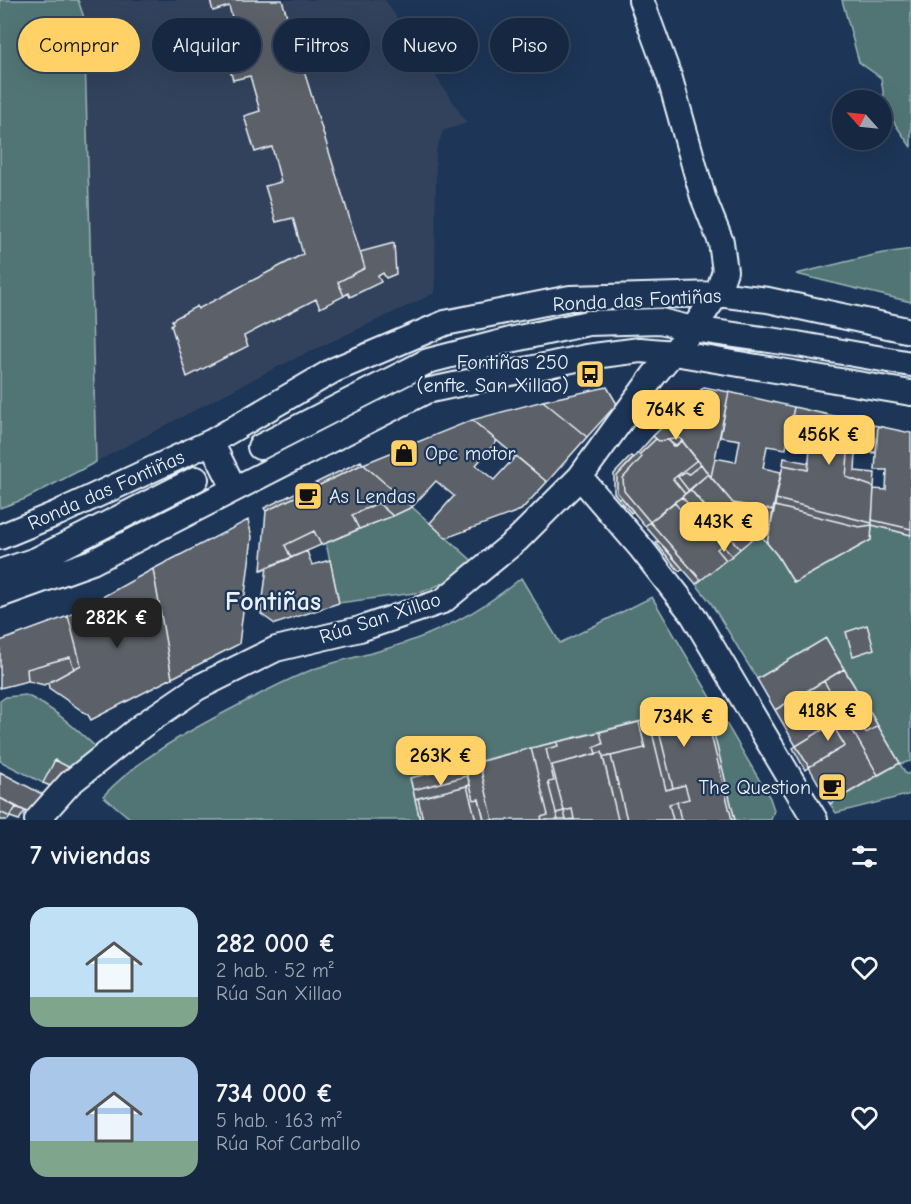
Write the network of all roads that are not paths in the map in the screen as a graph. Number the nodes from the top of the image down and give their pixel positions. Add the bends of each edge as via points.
1 (640, 0) edge
2 (717, 294) junction
3 (693, 328) junction
4 (911, 331) edge
5 (674, 353) junction
6 (911, 364) edge
7 (911, 393) edge
8 (211, 442) junction
9 (260, 447) dead end
10 (580, 477) junction
11 (196, 479) dead end
12 (234, 488) junction
13 (0, 537) edge
14 (0, 572) edge
15 (0, 595) edge
16 (38, 820) edge
17 (814, 820) edge

1 - 2 street via 670,79 703,197 721,242 725,271
2 - 3 street, Rúa San Xillao
2 - 4 street, Ronda das Fontiñas via 768,300
2 - 8 street, Ronda das Fontiñas via 570,298 445,323 334,370
3 - 5 street, Rúa San Xillao
3 - 6 street
3 - 9 street via 660,321 588,324 428,361
5 - 7 street
5 - 10 street, Rúa San Xillao
5 - 12 street via 640,350 585,357 426,391
8 - 12 street
8 - 13 street, Ronda das Fontiñas
10 - 16 street, Rúa San Xillao via 517,540 442,602 360,629 276,649 197,688 142,725 70,783
10 - 17 street via 693,615
11 - 14 street via 36,560
12 - 15 street via 92,562

